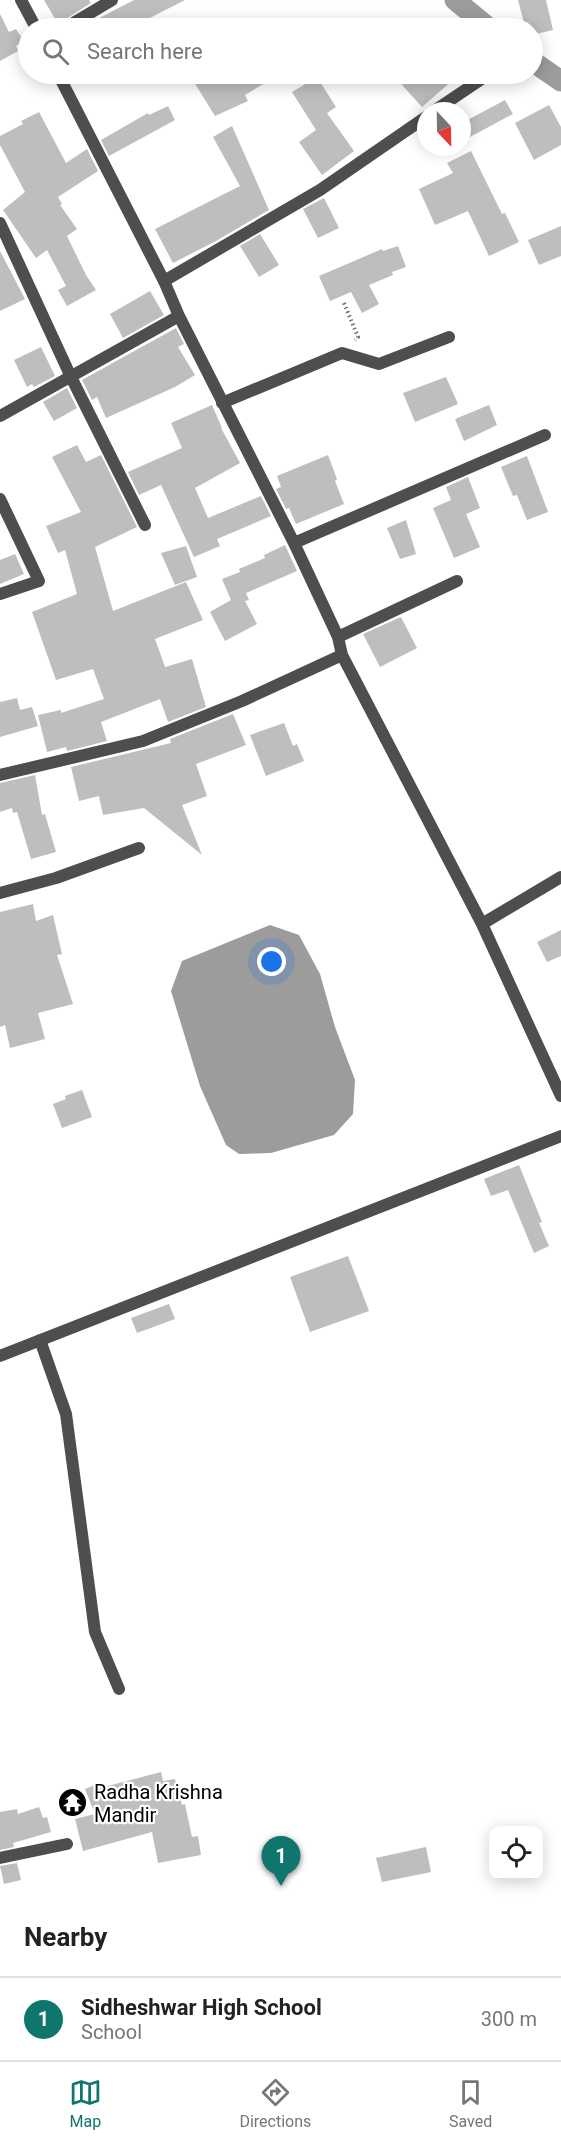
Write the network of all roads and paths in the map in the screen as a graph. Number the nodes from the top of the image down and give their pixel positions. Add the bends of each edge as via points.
1 (21, 0) edge
2 (112, 0) edge
3 (31, 18) edge
4 (82, 18) edge
5 (63, 84) edge
6 (474, 84) edge
7 (447, 102) edge
8 (417, 123) edge
9 (0, 223) edge
10 (164, 281) junction
11 (344, 303) dead end
12 (178, 316) junction
13 (448, 337) dead end
14 (342, 353) junction
15 (71, 377) junction
16 (222, 403) junction
17 (0, 416) edge
18 (544, 435) dead end
19 (0, 499) edge
20 (145, 525) dead end
21 (294, 543) junction
22 (457, 581) dead end
23 (0, 594) edge
24 (338, 638) junction
25 (342, 655) junction
26 (0, 775) edge
27 (139, 848) dead end
28 (561, 877) edge
29 (0, 893) edge
30 (482, 924) junction
31 (561, 1096) edge
32 (561, 1136) edge
33 (40, 1340) junction
34 (0, 1356) edge
35 (119, 1689) dead end
36 (67, 1844) dead end
37 (0, 1858) edge

1 - 3 street
2 - 4 street
5 - 10 street
6 - 7 street
8 - 10 street via 320,190
9 - 15 street
10 - 12 street
11 - 14 path via 358,337
12 - 15 street
12 - 16 street
13 - 14 street via 379,364
14 - 16 street
15 - 17 street
15 - 20 street
16 - 21 street
18 - 21 street
19 - 23 street via 39,581
21 - 24 street
22 - 24 street
24 - 25 street
25 - 26 street via 242,702 143,741
25 - 30 street
27 - 29 street
28 - 30 street
30 - 31 street
32 - 33 street
33 - 34 street
33 - 35 street via 66,1414 95,1632
36 - 37 street

